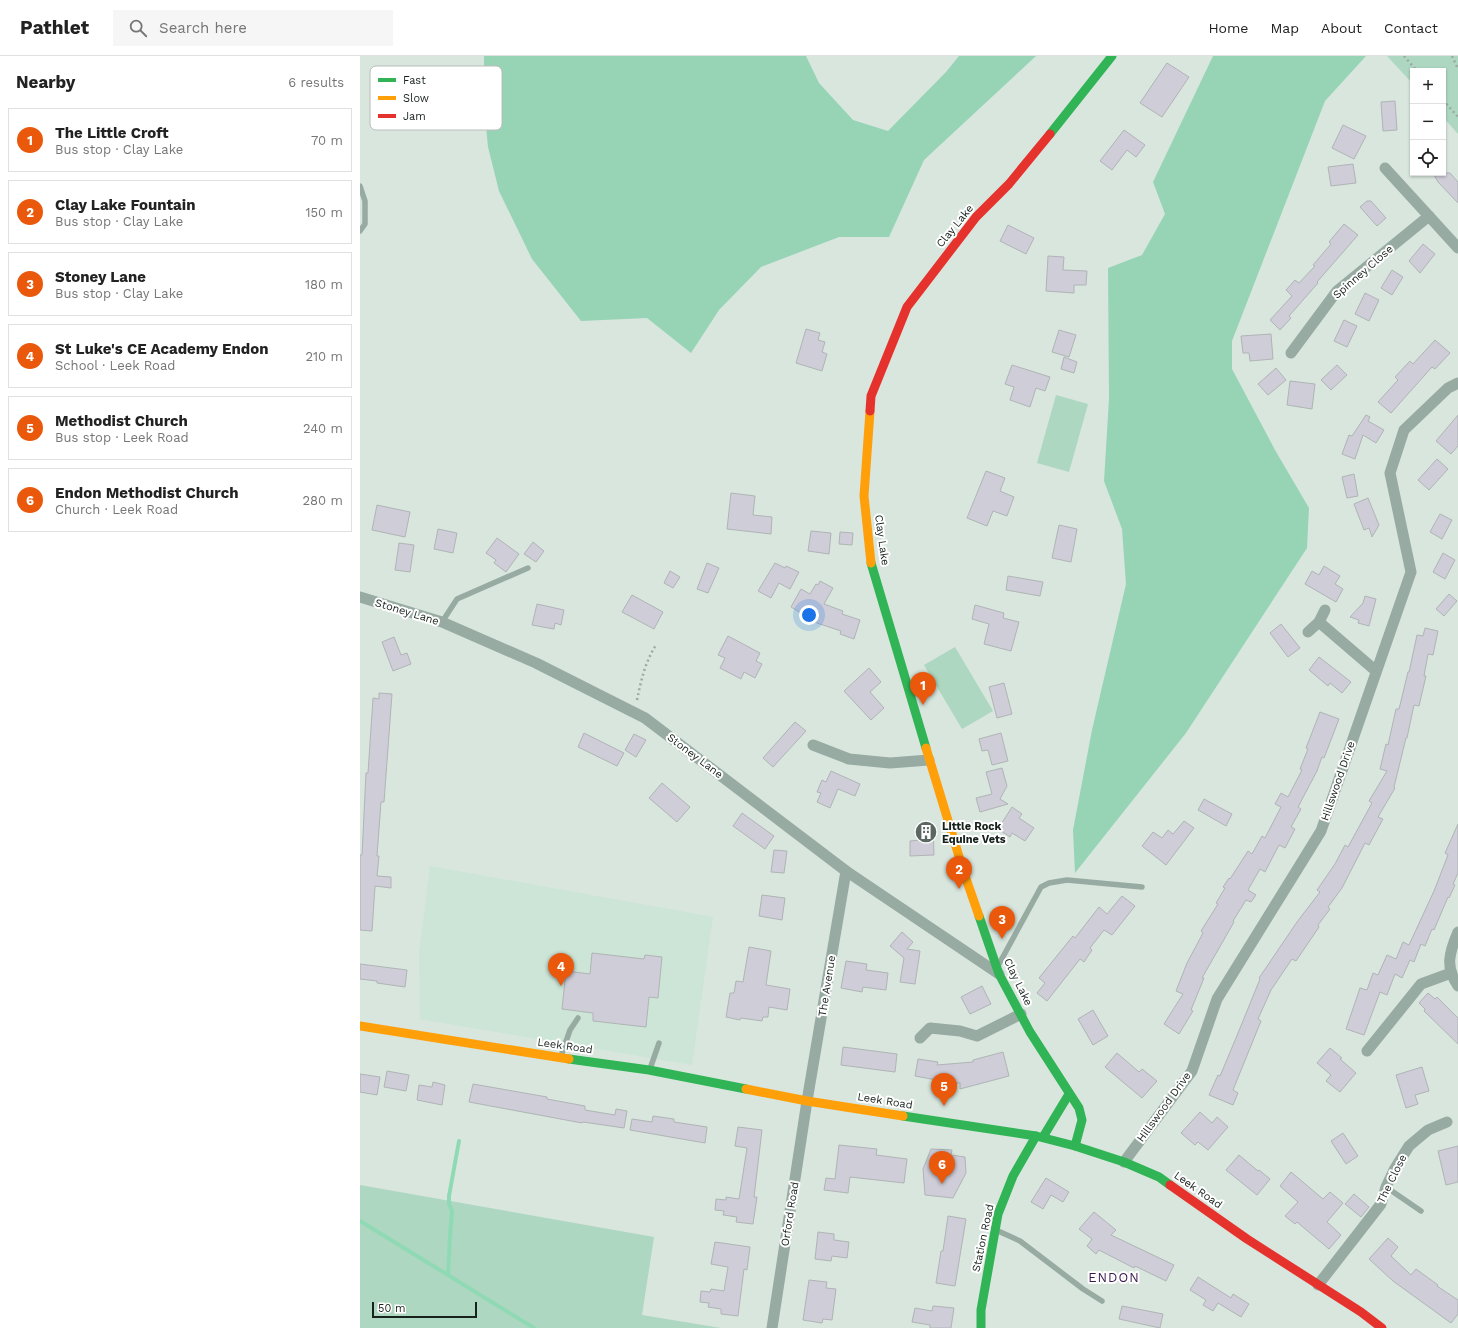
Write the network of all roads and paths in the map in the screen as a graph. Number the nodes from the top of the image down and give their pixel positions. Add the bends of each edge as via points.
1 (1112, 56) edge
2 (1404, 56) edge
3 (1452, 56) edge
4 (1414, 68) edge
5 (1458, 68) edge
6 (1446, 103) edge
7 (1458, 117) edge
8 (1385, 168) dead end
9 (360, 186) edge
10 (1429, 216) junction
11 (360, 231) edge
12 (1458, 248) edge
13 (1291, 353) dead end
14 (1458, 383) edge
15 (528, 568) dead end
16 (360, 597) edge
17 (1325, 610) dead end
18 (442, 622) junction
19 (1319, 622) junction
20 (1308, 632) dead end
21 (656, 646) dead end
22 (1376, 671) junction
23 (634, 712) junction
24 (813, 745) dead end
25 (929, 760) junction
26 (846, 870) junction
27 (1142, 887) dead end
28 (1458, 932) edge
29 (998, 971) junction
30 (1451, 973) junction
31 (1458, 986) edge
32 (1020, 1014) junction
33 (578, 1018) dead end
34 (360, 1026) edge
35 (920, 1038) dead end
36 (659, 1043) dead end
37 (1367, 1051) dead end
38 (560, 1058) junction
39 (649, 1070) junction
40 (1069, 1094) junction
41 (808, 1101) junction
42 (1447, 1122) dead end
43 (1039, 1137) junction
44 (1075, 1146) junction
45 (1124, 1162) junction
46 (1386, 1187) junction
47 (1421, 1211) dead end
48 (996, 1229) junction
49 (1318, 1285) junction
50 (1102, 1301) dead end
51 (772, 1328) edge
52 (981, 1328) edge
53 (1382, 1328) edge

1 - 25 main road, Clay Lake via 1009,184 976,217 907,306 871,396 864,496 870,559
2 - 4 path
3 - 5 path
6 - 7 path
8 - 10 street
9 - 11 lane via 365,201 365,224
10 - 12 street
10 - 13 street, Spinney Close via 1337,292
14 - 22 street, Hillswood Drive via 1448,388 1404,430 1390,473 1411,572
15 - 18 lane via 457,598
16 - 18 street, Stoney Lane
17 - 19 street
18 - 23 street, Stoney Lane via 536,663
19 - 20 street
19 - 22 street
21 - 23 path via 645,666
22 - 45 street, Hillswood Drive via 1321,831 1217,999 1192,1071
23 - 26 street, Stoney Lane
24 - 25 street via 850,759 890,763
25 - 29 main road, Clay Lake
26 - 29 street, Stoney Lane
26 - 41 street, The Avenue
27 - 29 lane via 1067,880 1041,887
28 - 30 street via 1451,949
29 - 32 main road, Clay Lake
30 - 31 street
30 - 37 street via 1421,984
32 - 35 street via 977,1036 960,1031 930,1028
32 - 40 main road, Clay Lake
33 - 38 lane via 570,1030
34 - 38 main road, Leek Road
36 - 39 lane
38 - 39 main road, Leek Road
39 - 41 main road, Leek Road
40 - 43 main road
40 - 44 main road, Clay Lake via 1079,1108 1082,1120
41 - 43 main road, Leek Road
41 - 51 street, Orford Road
42 - 46 street, The Close via 1428,1130 1409,1146
43 - 44 main road, Leek Road
43 - 48 main road, Station Road via 1013,1176 998,1214
44 - 45 main road, Leek Road
45 - 49 main road, Leek Road via 1158,1177
46 - 47 lane
46 - 49 street, The Close via 1381,1204
48 - 50 lane via 1020,1242
48 - 52 main road, Station Road via 981,1310
49 - 53 main road, Leek Road

